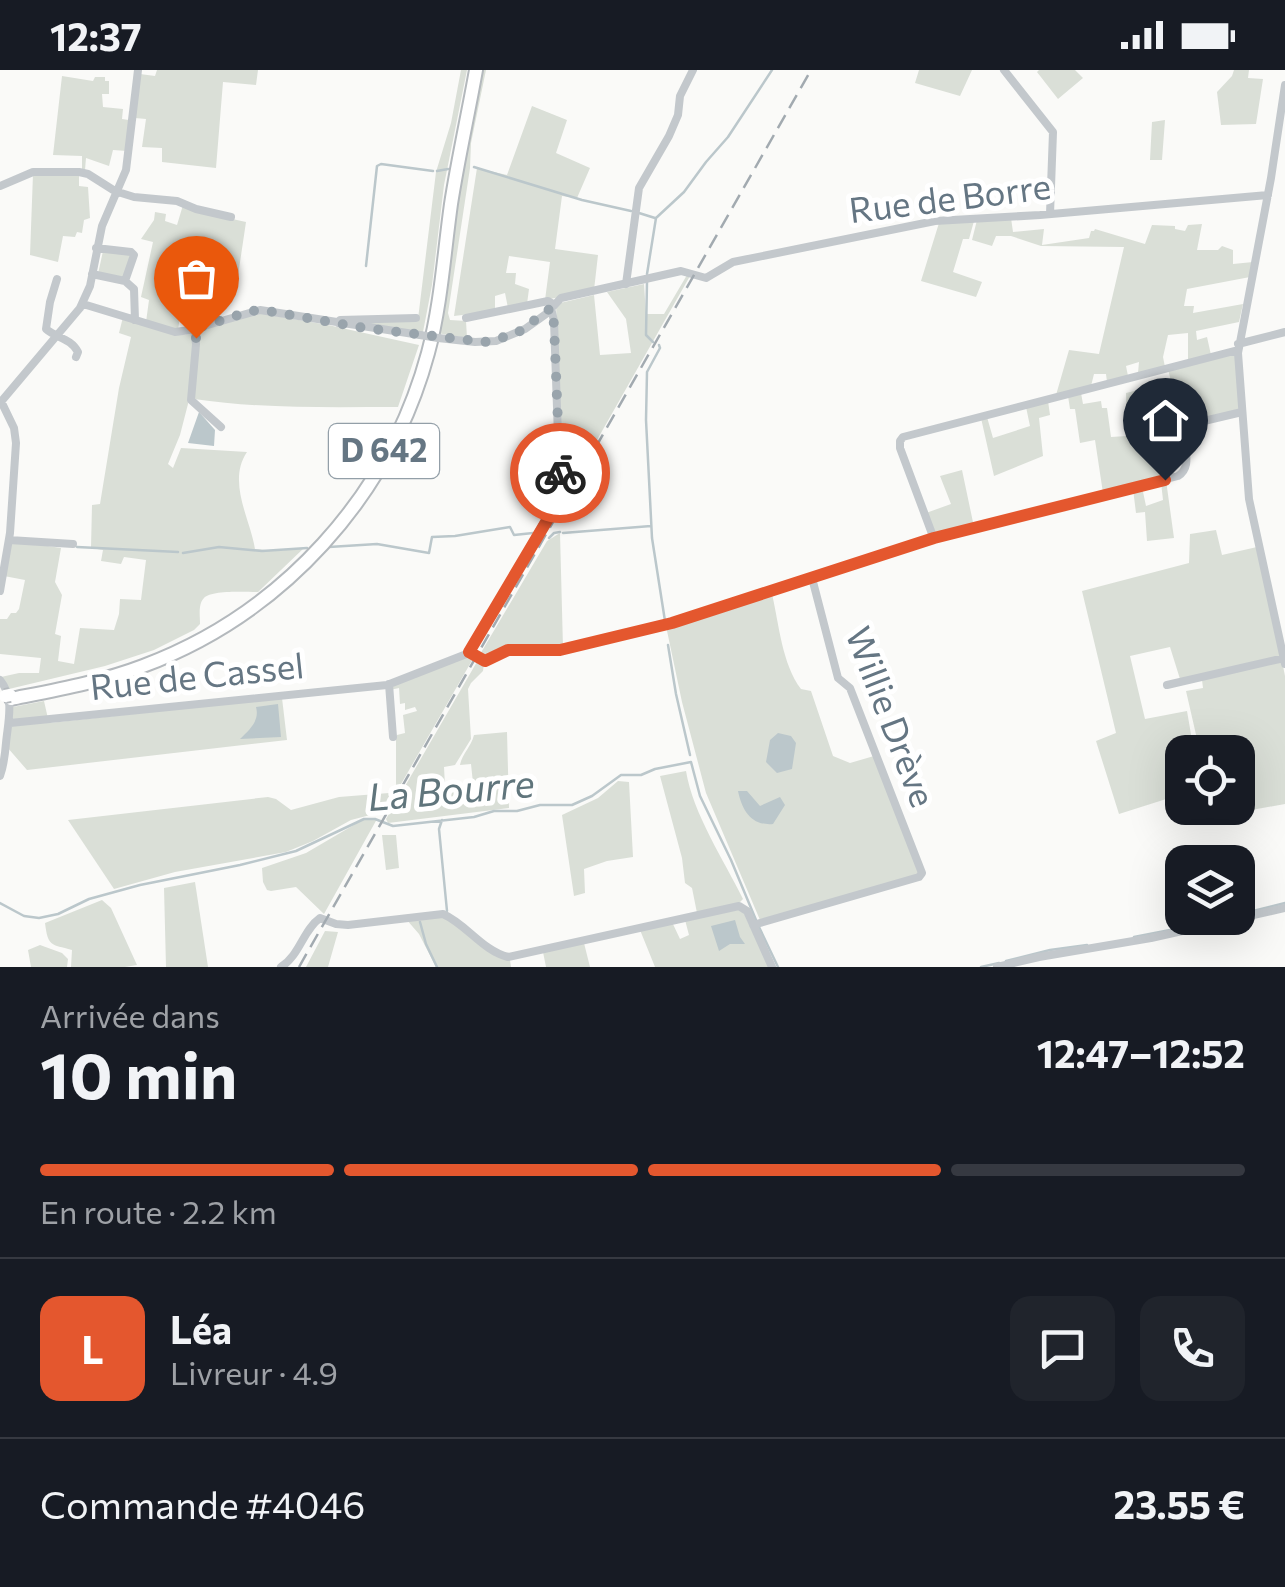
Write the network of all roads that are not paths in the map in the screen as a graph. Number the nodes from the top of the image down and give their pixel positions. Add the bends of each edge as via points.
1 (138, 70) edge
2 (474, 70) edge
3 (693, 70) edge
4 (1004, 70) edge
5 (1285, 85) edge
6 (0, 186) edge
7 (118, 192) junction
8 (1268, 195) junction
9 (1050, 214) junction
10 (231, 217) dead end
11 (96, 248) junction
12 (92, 274) junction
13 (57, 279) dead end
14 (126, 281) junction
15 (626, 284) junction
16 (83, 304) junction
17 (552, 306) junction
18 (416, 318) dead end
19 (466, 318) dead end
20 (135, 320) junction
21 (338, 323) junction
22 (194, 329) junction
23 (1285, 332) edge
24 (55, 335) junction
25 (1238, 347) junction
26 (76, 357) dead end
27 (1, 402) edge
28 (1242, 412) junction
29 (221, 427) dead end
30 (934, 538) junction
31 (9, 540) junction
32 (73, 544) dead end
33 (812, 578) junction
34 (0, 591) edge
35 (469, 652) junction
36 (1284, 661) edge
37 (0, 680) edge
38 (389, 684) junction
39 (1167, 684) dead end
40 (5, 698) edge
41 (10, 724) junction
42 (393, 738) dead end
43 (0, 776) edge
44 (1285, 908) edge
45 (756, 924) junction
46 (280, 967) edge
47 (772, 967) edge
48 (996, 967) edge

1 - 7 street via 128,162
2 - 40 highway, D 642 via 422,358 388,444 348,508 286,576 206,633 117,671
3 - 15 street via 669,136 638,188
4 - 9 street via 1052,130
5 - 8 street
6 - 7 street via 34,172 81,172
7 - 10 street
7 - 11 street
8 - 9 street, Rue de Borre
8 - 25 street
9 - 15 street, Rue de Borre via 933,222 733,262 706,278 682,271
11 - 12 street
11 - 14 street via 133,253
12 - 14 street
12 - 16 street
13 - 24 street via 46,326
14 - 20 street via 134,288
15 - 17 street, Rue de Borre
16 - 20 street
16 - 24 street
17 - 19 street via 548,301
17 - 21 street, bridge via 523,330 478,342
17 - 35 street via 560,494
18 - 21 street
20 - 22 street via 173,332
21 - 22 street via 255,310
22 - 29 street via 191,400
23 - 25 street
24 - 26 street via 74,344
24 - 27 street
25 - 28 street
25 - 30 street via 903,438 900,448
27 - 31 street via 16,439
28 - 30 street, Rue de Cassel via 1186,426 1187,468 1181,475
28 - 36 street via 1250,506
30 - 33 street, Rue de Cassel
31 - 32 street
31 - 34 street
33 - 35 street, Rue de Cassel via 560,650 508,650 485,661
33 - 45 street, Willie Drève via 838,677 850,688 922,874
35 - 38 street, Rue de Cassel
36 - 39 street
37 - 41 street
38 - 41 street, Rue de Cassel
38 - 42 street
41 - 43 street
44 - 48 street
45 - 46 street via 739,906 508,957 443,914 350,925 320,918
45 - 47 street

